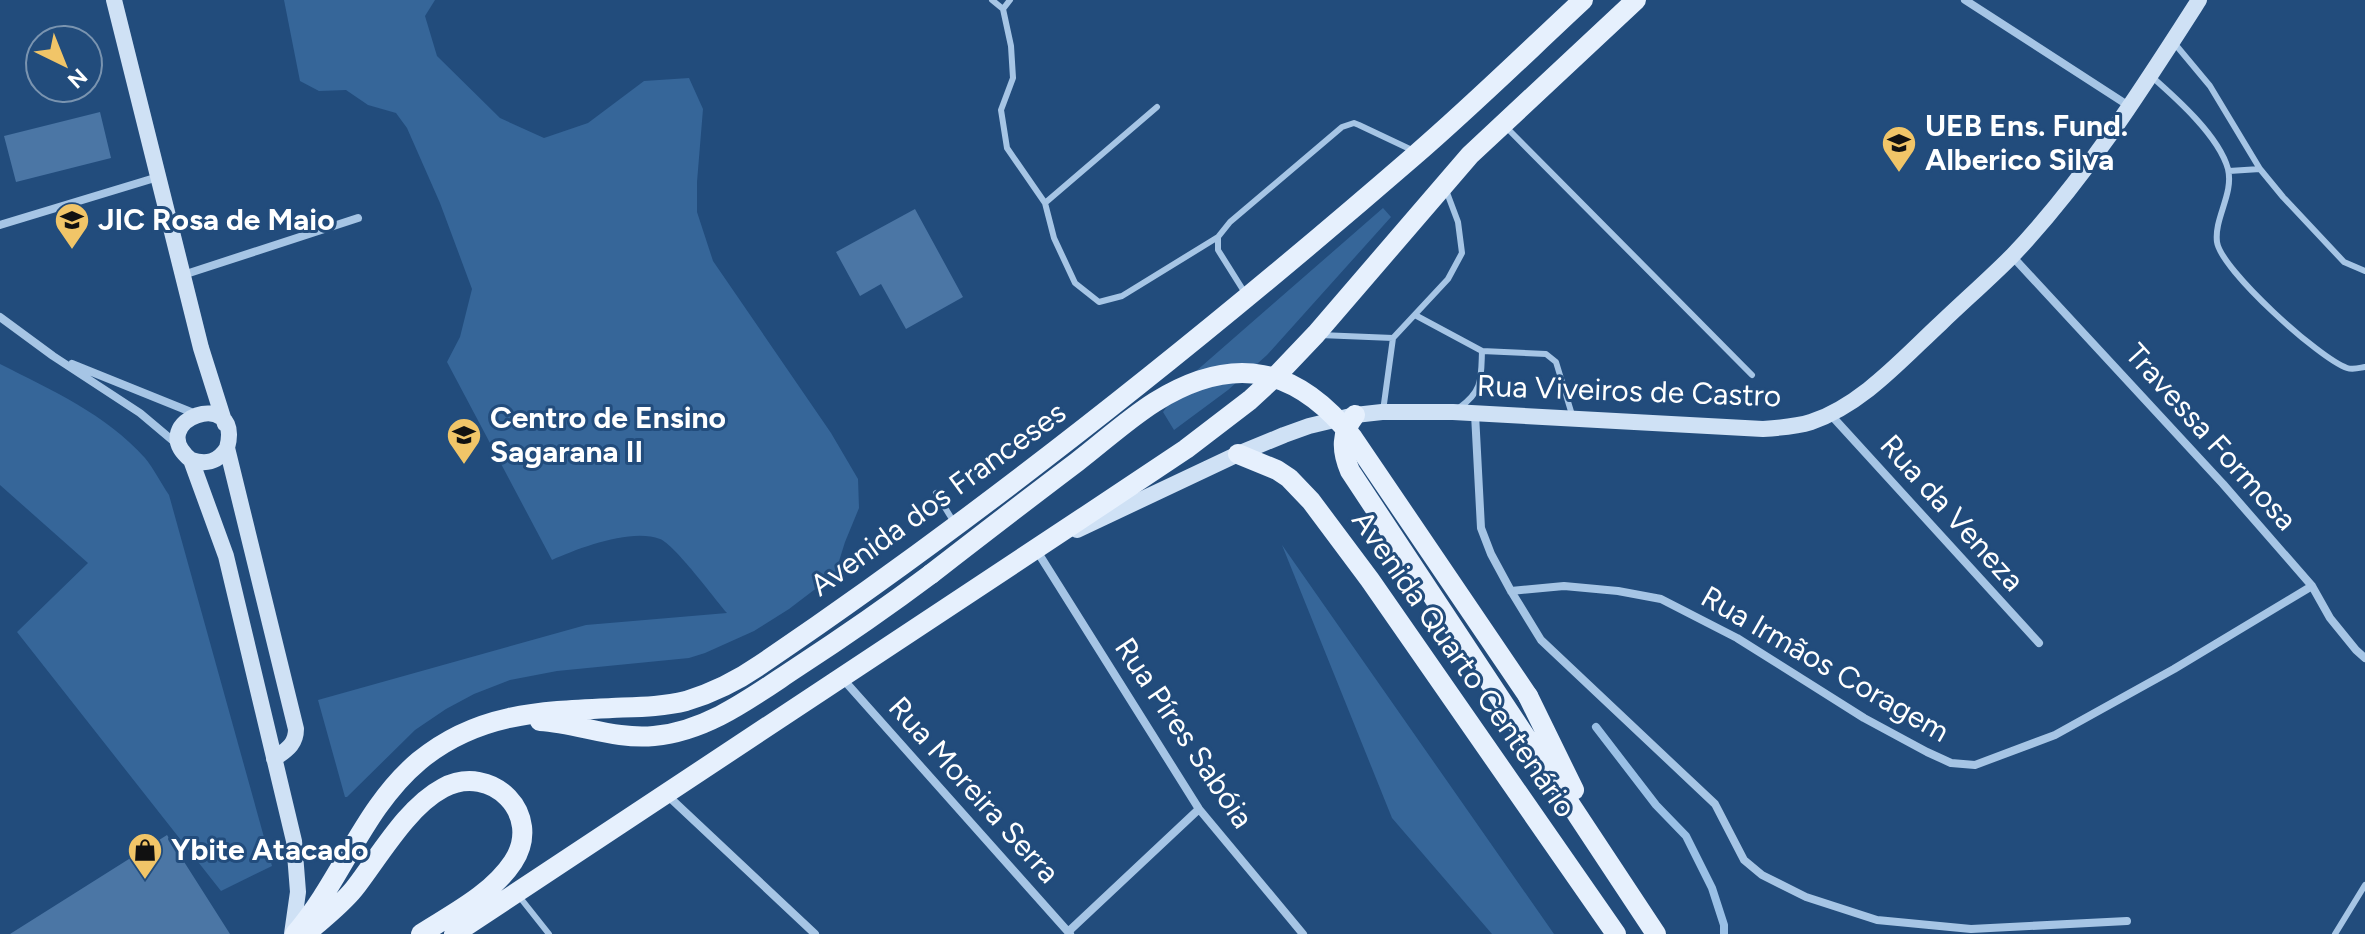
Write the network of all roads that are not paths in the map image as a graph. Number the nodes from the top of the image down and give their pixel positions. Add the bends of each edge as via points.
1 (114, 0) edge
2 (992, 0) edge
3 (1010, 0) edge
4 (1583, 0) edge
5 (1636, 0) edge
6 (1965, 0) edge
7 (2199, 0) edge
8 (1003, 9) junction
9 (2173, 41) junction
10 (2151, 76) junction
11 (1157, 107) dead end
12 (2130, 107) junction
13 (1502, 123) junction
14 (1417, 153) junction
15 (2260, 169) junction
16 (2229, 171) junction
17 (158, 177) junction
18 (1443, 183) junction
19 (1045, 203) junction
20 (358, 218) dead end
21 (0, 225) edge
22 (1218, 237) junction
23 (2012, 256) junction
24 (2365, 271) edge
25 (182, 275) junction
26 (1247, 296) junction
27 (1415, 315) junction
28 (0, 317) edge
29 (1316, 334) junction
30 (1393, 338) junction
31 (201, 348) junction
32 (1482, 351) junction
33 (53, 356) junction
34 (2365, 367) edge
35 (1752, 375) dead end
36 (1382, 412) junction
37 (1453, 412) junction
38 (197, 414) junction
39 (1475, 414) junction
40 (1830, 414) junction
41 (1355, 415) junction
42 (1573, 420) junction
43 (226, 425) junction
44 (227, 448) junction
45 (1238, 454) junction
46 (187, 455) junction
47 (936, 493) dead end
48 (956, 526) junction
49 (1036, 549) junction
50 (2312, 586) junction
51 (1511, 591) junction
52 (2039, 643) dead end
53 (2365, 658) edge
54 (841, 678) junction
55 (494, 720) junction
56 (274, 759) junction
57 (665, 794) junction
58 (1199, 809) junction
59 (1608, 862) junction
60 (2365, 885) edge
61 (516, 892) junction
62 (2127, 921) dead end
63 (1069, 933) edge
64 (294, 934) edge
65 (305, 934) edge
66 (421, 934) edge
67 (454, 934) edge
68 (549, 934) edge
69 (815, 934) edge
70 (1303, 934) edge
71 (1616, 934) edge
72 (1656, 934) edge
73 (2335, 934) edge

1 - 17 street
2 - 8 lane
3 - 8 lane
4 - 14 main road, Avenida dos Franceses
5 - 13 main road
6 - 12 street
7 - 9 street, Rua Viveiros de Castro
8 - 19 lane via 1013,78 1001,110 1007,148
9 - 10 street, Rua Viveiros de Castro
9 - 15 lane via 2210,86
10 - 12 street, Rua Viveiros de Castro
10 - 16 lane via 2189,111
11 - 19 lane
12 - 23 street, Rua Viveiros de Castro
13 - 18 main road
13 - 35 lane
14 - 22 lane via 1348,124
14 - 26 main road, Avenida dos Franceses
15 - 16 lane
15 - 24 lane via 2344,262
16 - 34 lane via 2217,243 2224,256 2260,301 2328,359 2350,369
17 - 21 street
17 - 25 street
18 - 27 lane via 1458,222 1462,253 1448,279
18 - 29 main road
19 - 22 lane via 1075,283 1099,302 1122,296
20 - 25 street
22 - 26 lane via 1218,250
23 - 40 street, Rua Viveiros de Castro via 1886,375
23 - 50 street, Travessa Formosa
25 - 31 street
26 - 48 main road, Avenida dos Franceses
27 - 30 lane
27 - 32 lane
28 - 33 street
29 - 30 lane
29 - 49 main road via 1223,421
30 - 36 lane
31 - 38 street via 204,398
31 - 43 street
32 - 37 lane via 1481,385
32 - 42 lane via 1546,354 1556,362
33 - 38 street
33 - 46 street via 140,413
36 - 37 street, Rua Viveiros de Castro
36 - 41 street, Rua Viveiros de Castro
37 - 39 street, Rua Viveiros de Castro
38 - 43 street via 213,415
38 - 46 street via 180,430
39 - 42 street, Rua Viveiros de Castro
39 - 51 street via 1481,528
40 - 42 street, Rua Viveiros de Castro via 1788,428 1763,429
40 - 52 street, Rua da Veneza
41 - 45 street, Rua Viveiros de Castro via 1309,426
41 - 59 main road, Avenida Quarto Centenário via 1343,440 1350,471
43 - 44 street
44 - 46 street via 216,460 199,462
44 - 56 street via 296,729 296,739
45 - 49 street, Rua Viveiros de Castro
45 - 71 main road, Avenida Quarto Centenário via 1277,470 1311,501
46 - 56 street via 226,556
47 - 48 lane
48 - 55 main road, Avenida dos Franceses via 758,667 711,692 655,706
49 - 54 main road
49 - 58 street, Rua Píres Sabóia
50 - 51 street, Rua Irmãos Coragem via 2055,735 1975,765 1951,763 1927,752 1737,638 1661,599 1564,586
50 - 53 street, Travessa Formosa via 2330,618
51 - 62 street via 1541,640 1715,804 1744,860 1762,875 1806,897 1877,920 1971,929
54 - 57 main road
54 - 63 street, Rua Moreira Serra
55 - 59 main road, bridge via 548,721 636,737 703,724 840,639 1153,403 1199,381 1259,374 1302,389 1337,418 1359,448 1528,696
55 - 64 main road, Avenida dos Franceses via 444,743 403,775
56 - 64 street via 294,841
57 - 61 main road
57 - 69 street
58 - 63 street
58 - 70 street, Rua Píres Sabóia
59 - 72 main road, Avenida Quarto Centenário
60 - 73 lane
61 - 67 main road
61 - 68 lane
65 - 66 main road via 351,892 431,795 466,781 494,786 507,795 521,819 514,861 491,886

